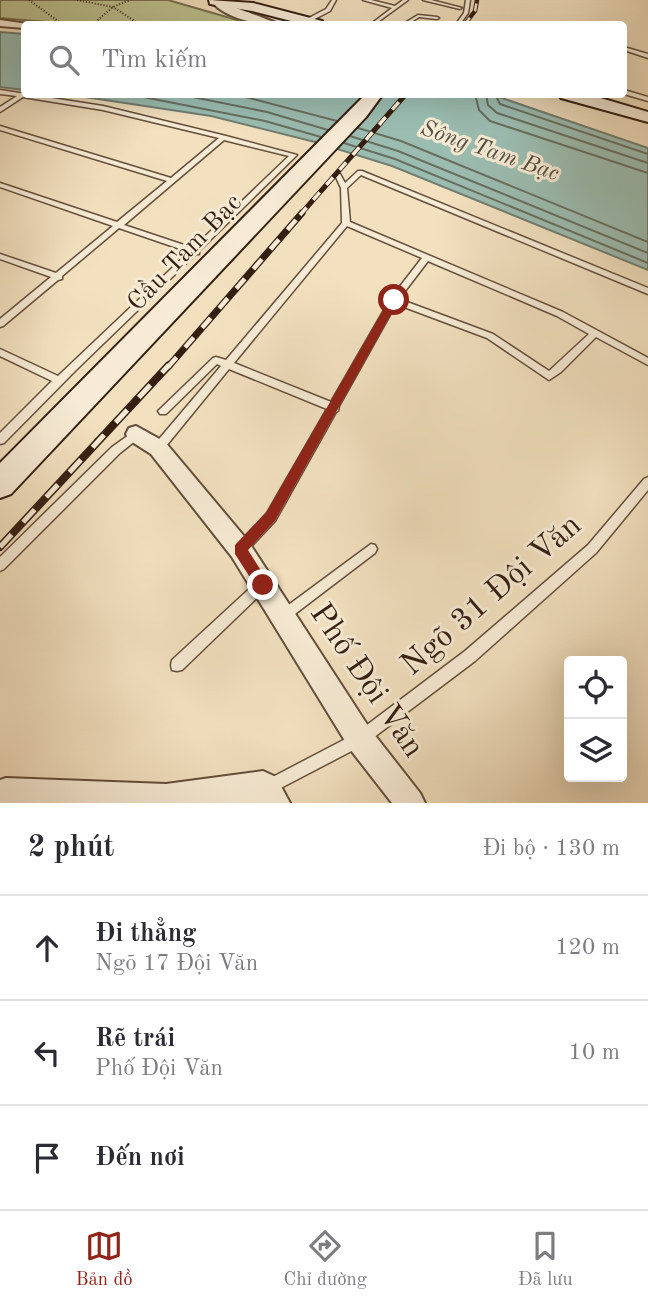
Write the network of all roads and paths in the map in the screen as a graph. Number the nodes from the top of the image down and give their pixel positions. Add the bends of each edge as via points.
1 (29, 0) edge
2 (77, 0) edge
3 (130, 0) edge
4 (213, 0) edge
5 (325, 0) edge
6 (365, 0) edge
7 (406, 0) edge
8 (425, 0) edge
9 (468, 0) edge
10 (333, 1) edge
11 (246, 5) edge
12 (113, 7) junction
13 (395, 7) junction
14 (460, 8) dead end
15 (437, 18) dead end
16 (58, 21) edge
17 (97, 21) edge
18 (134, 21) edge
19 (264, 21) edge
20 (302, 21) edge
21 (312, 21) edge
22 (377, 21) edge
23 (410, 21) edge
24 (460, 21) edge
25 (0, 23) edge
26 (21, 25) edge
27 (627, 50) edge
28 (648, 56) edge
29 (0, 92) edge
30 (627, 94) edge
31 (21, 95) edge
32 (21, 96) edge
33 (41, 98) edge
34 (372, 98) edge
35 (588, 98) edge
36 (646, 109) edge
37 (0, 110) edge
38 (0, 128) edge
39 (224, 137) junction
40 (338, 175) dead end
41 (172, 180) junction
42 (0, 185) edge
43 (344, 188) junction
44 (346, 223) junction
45 (121, 225) junction
46 (196, 252) junction
47 (0, 256) edge
48 (426, 258) junction
49 (59, 277) junction
50 (648, 291) edge
51 (394, 300) junction
52 (0, 324) edge
53 (595, 333) junction
54 (0, 352) edge
55 (648, 362) edge
56 (228, 365) junction
57 (58, 380) junction
58 (335, 408) junction
59 (163, 411) dead end
60 (136, 434) joint
61 (0, 440) edge
62 (158, 448) junction
63 (648, 482) edge
64 (0, 484) edge
65 (240, 549) junction
66 (371, 549) dead end
67 (0, 565) edge
68 (263, 585) junction
69 (282, 616) junction
70 (177, 665) dead end
71 (360, 739) junction
72 (267, 797) edge
73 (0, 799) edge
74 (165, 803) edge
75 (410, 803) edge

1 - 16 path
2 - 12 path
3 - 12 path
4 - 11 main road
4 - 19 street via 230,11
5 - 10 lane
6 - 13 lane
7 - 13 lane
8 - 14 lane
9 - 24 lane
10 - 21 lane
11 - 20 main road
12 - 17 path
12 - 18 path
13 - 22 lane
15 - 23 lane via 418,16
25 - 26 street
27 - 28 lane
29 - 31 lane
30 - 36 lane
32 - 37 lane
33 - 39 lane
34 - 64 main road, Cầu Tam Bạc
35 - 36 main road
38 - 41 lane
39 - 41 lane
39 - 46 lane via 294,155
40 - 43 lane
41 - 45 lane
42 - 45 lane
43 - 44 lane
43 - 50 lane via 360,172
44 - 48 lane
44 - 56 lane
45 - 46 lane
45 - 49 lane
46 - 57 lane
47 - 49 lane
48 - 51 lane
48 - 53 lane
49 - 52 lane
51 - 53 lane via 490,336 549,376
51 - 58 lane
53 - 55 lane
54 - 57 lane
56 - 58 lane
56 - 59 lane via 216,360
56 - 62 lane
57 - 61 lane
58 - 65 lane via 271,517
60 - 62 street, Phố Đội Văn
60 - 67 lane
62 - 65 street, Phố Đội Văn
63 - 71 lane, Ngõ 31 Đội Văn via 592,549 470,656
65 - 68 street, Phố Đội Văn
66 - 69 lane
68 - 69 street, Phố Đội Văn
68 - 70 lane
69 - 71 street, Phố Đội Văn
71 - 72 lane, Ngõ 31 Đội Văn
71 - 75 street, Phố Đội Văn
72 - 74 street
73 - 74 street

